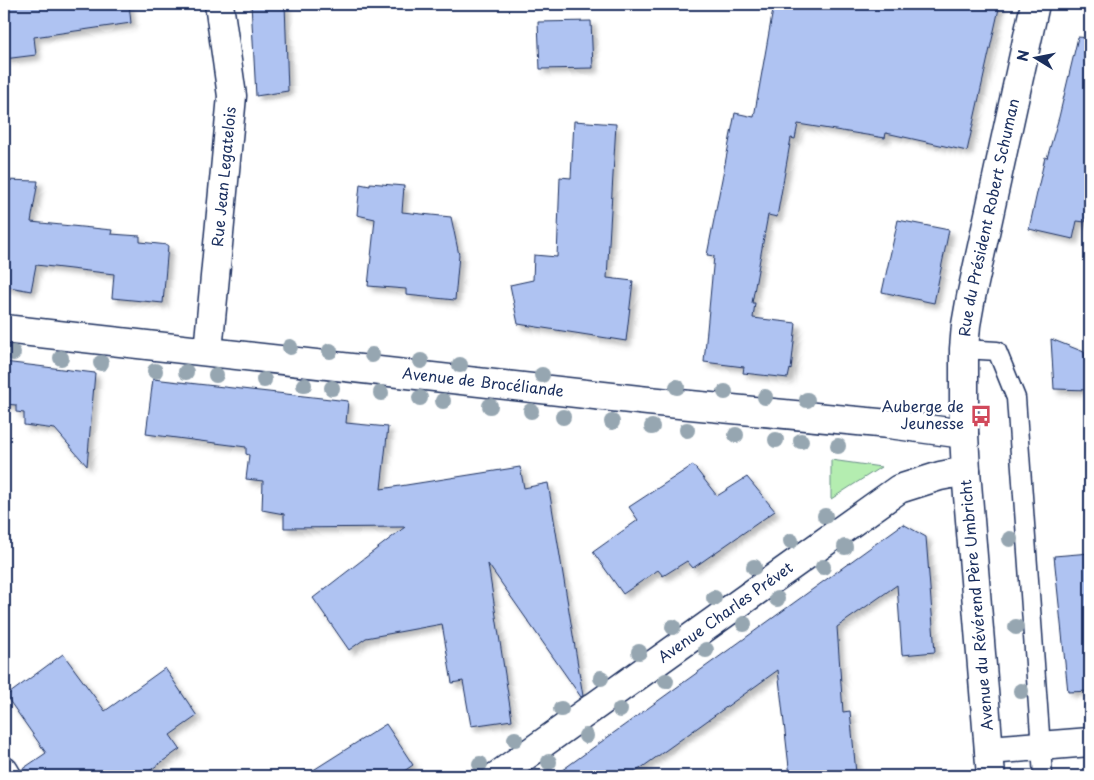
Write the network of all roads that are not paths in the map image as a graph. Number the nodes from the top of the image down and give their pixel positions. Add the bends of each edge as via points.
1 (219, 4) edge
2 (1035, 4) edge
3 (4, 329) edge
4 (964, 349) junction
5 (208, 351) junction
6 (964, 434) junction
7 (966, 471) junction
8 (1090, 742) edge
9 (1041, 746) junction
10 (990, 763) edge
11 (4, 771) edge
12 (7, 776) edge
13 (497, 776) edge
14 (1043, 776) edge

1 - 5 street, Rue Jean Legatelois via 232,96
2 - 4 street, Rue du Président Robert Schuman via 971,297
3 - 5 street, Avenue de Brocéliande
4 - 6 street, Rue du Président Robert Schuman
4 - 9 lane via 997,351 1016,398
5 - 6 street, Avenue de Brocéliande
6 - 7 street, Avenue du Révérend Père Umbricht
7 - 10 street, Avenue du Révérend Père Umbricht
7 - 13 street, Avenue Charles Prévet via 899,489
8 - 9 street
9 - 10 street
9 - 14 lane
11 - 12 street

